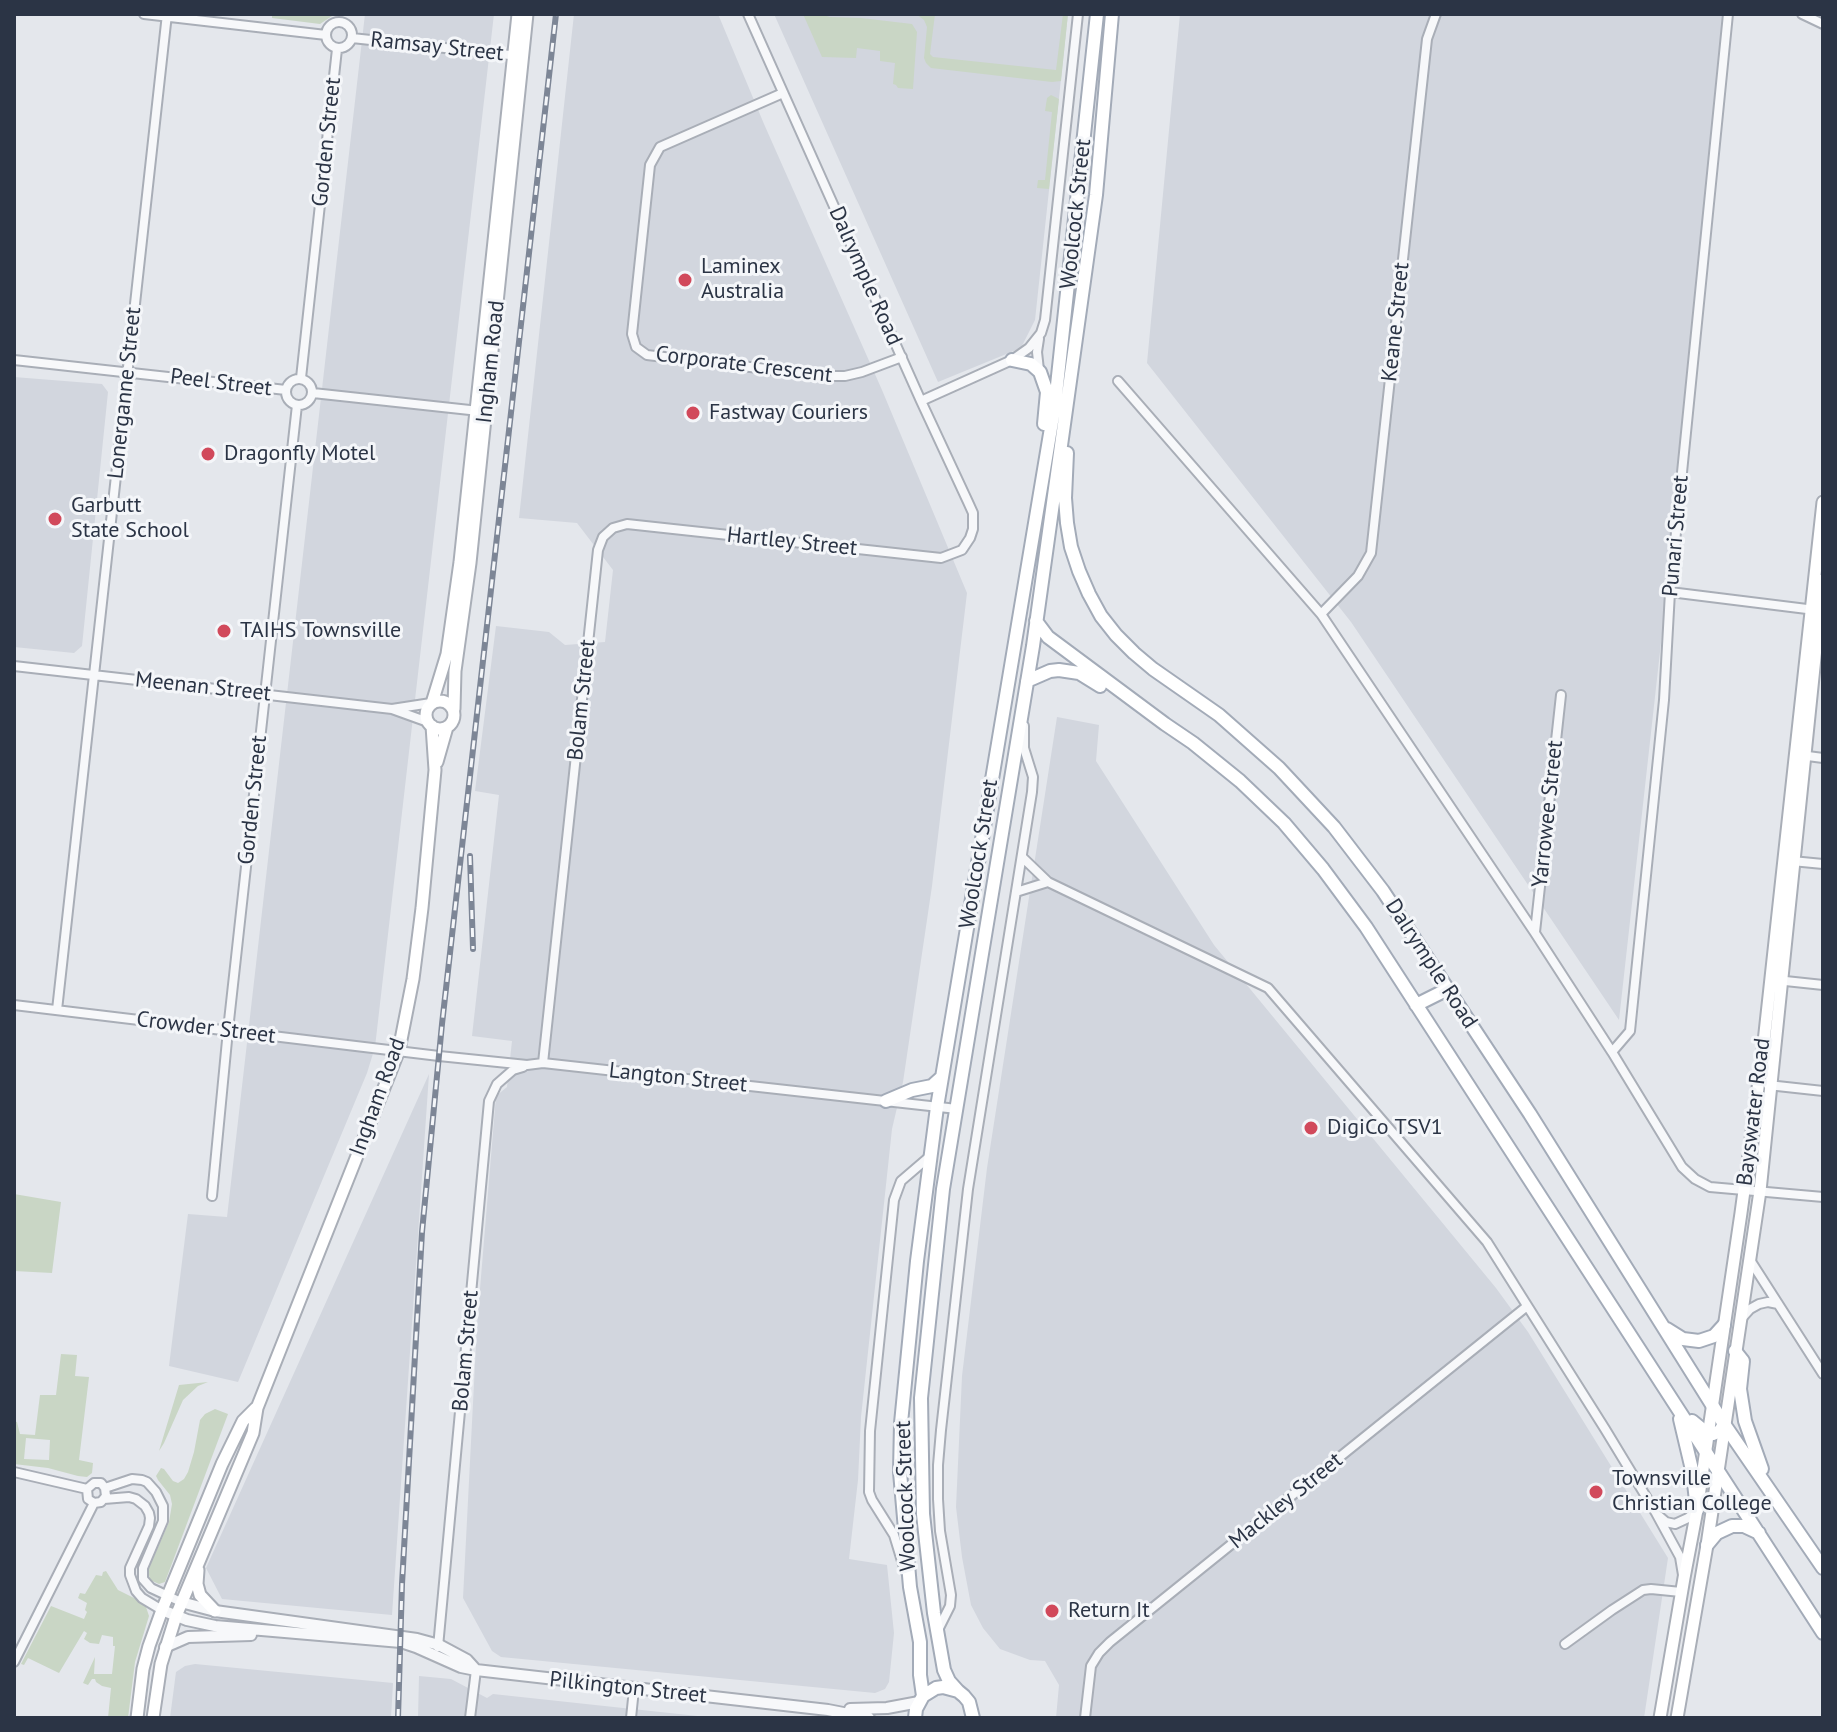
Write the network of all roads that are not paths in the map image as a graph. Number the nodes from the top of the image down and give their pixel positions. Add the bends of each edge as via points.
1 (144, 14) edge
2 (518, 14) edge
3 (527, 14) edge
4 (748, 14) edge
5 (1078, 14) edge
6 (1097, 14) edge
7 (1112, 14) edge
8 (1436, 14) edge
9 (1728, 14) edge
10 (1802, 14) edge
11 (167, 15) edge
12 (341, 18) edge
13 (1823, 24) edge
14 (326, 35) junction
15 (352, 38) junction
16 (337, 49) junction
17 (518, 56) junction
18 (783, 93) junction
19 (1041, 333) junction
20 (902, 357) junction
21 (14, 360) edge
22 (1012, 360) junction
23 (1039, 370) junction
24 (128, 372) junction
25 (301, 378) junction
26 (1118, 381) dead end
27 (1070, 386) junction
28 (286, 390) junction
29 (313, 393) junction
30 (921, 401) junction
31 (297, 405) junction
32 (481, 412) junction
33 (1041, 483) junction
34 (1823, 502) edge
35 (608, 532) joint
36 (970, 538) joint
37 (1823, 580) edge
38 (1023, 588) junction
39 (1040, 588) junction
40 (1670, 592) junction
41 (1816, 610) junction
42 (1321, 614) junction
43 (1035, 621) junction
44 (14, 666) edge
45 (94, 675) junction
46 (1027, 681) junction
47 (265, 694) junction
48 (1561, 695) dead end
49 (1024, 702) junction
50 (432, 703) junction
51 (392, 709) junction
52 (454, 709) junction
53 (430, 724) junction
54 (1165, 724) junction
55 (447, 727) junction
56 (1800, 755) junction
57 (1823, 758) edge
58 (435, 770) junction
59 (1022, 857) junction
60 (1789, 860) junction
61 (1823, 864) edge
62 (1048, 882) junction
63 (1016, 892) junction
64 (1535, 933) junction
65 (1776, 980) junction
66 (1823, 985) edge
67 (1448, 989) junction
68 (14, 1005) edge
69 (1416, 1005) junction
70 (57, 1010) junction
71 (228, 1030) junction
72 (399, 1050) junction
73 (1612, 1052) junction
74 (543, 1063) junction
75 (527, 1065) junction
76 (942, 1077) junction
77 (1765, 1085) junction
78 (1823, 1091) edge
79 (886, 1101) junction
80 (937, 1107) junction
81 (957, 1109) junction
82 (929, 1157) junction
83 (1744, 1190) junction
84 (1760, 1191) junction
85 (212, 1196) dead end
86 (1823, 1197) edge
87 (1750, 1260) junction
88 (1778, 1304) junction
89 (1526, 1307) junction
90 (1741, 1319) junction
91 (1724, 1325) junction
92 (1665, 1328) junction
93 (1735, 1351) junction
94 (1823, 1374) edge
95 (1675, 1403) junction
96 (1712, 1404) junction
97 (257, 1408) junction
98 (1724, 1424) junction
99 (1709, 1433) junction
100 (1706, 1451) junction
101 (1718, 1469) junction
102 (14, 1472) edge
103 (105, 1488) junction
104 (87, 1489) junction
105 (1770, 1489) junction
106 (104, 1499) junction
107 (94, 1503) junction
108 (1697, 1510) junction
109 (1656, 1513) junction
110 (1759, 1533) junction
111 (1707, 1545) junction
112 (198, 1561) junction
113 (1823, 1568) edge
114 (1684, 1578) junction
115 (910, 1587) junction
116 (1681, 1592) junction
117 (167, 1597) junction
118 (181, 1602) junction
119 (162, 1610) junction
120 (215, 1611) junction
121 (176, 1616) junction
122 (937, 1632) junction
123 (305, 1633) junction
124 (1823, 1633) edge
125 (1565, 1644) dead end
126 (165, 1647) junction
127 (437, 1650) junction
128 (14, 1662) edge
129 (476, 1670) junction
130 (634, 1689) junction
131 (958, 1691) junction
132 (921, 1699) junction
133 (828, 1710) junction
134 (792, 1712) edge
135 (137, 1718) edge
136 (153, 1718) edge
137 (470, 1718) edge
138 (631, 1718) edge
139 (869, 1718) edge
140 (915, 1718) edge
141 (973, 1718) edge
142 (1085, 1718) edge
143 (1660, 1718) edge
144 (1677, 1718) edge

1 - 11 street
2 - 17 main road, Ingham Road
3 - 17 main road, Ingham Road
4 - 18 street, Dalrymple Road
5 - 19 street
6 - 33 main road, Woolcock Street via 1055,404
7 - 27 main road, Woolcock Street via 1096,195
8 - 42 street, Keane Street via 1427,39 1371,553 1358,576
9 - 40 street, Punari Street
10 - 13 street
11 - 14 street
11 - 24 street, Lonerganne Street
12 - 14 street
12 - 15 street
14 - 16 street
15 - 16 street
15 - 17 street, Ramsay Street
16 - 25 street, Gorden Street
17 - 32 main road, Ingham Road
18 - 20 street, Dalrymple Road
18 - 20 street, Corporate Crescent via 660,147 650,165 632,334 636,347 647,355 827,376 862,372
19 - 22 street
19 - 23 street
20 - 30 street, Dalrymple Road
21 - 24 street, Peel Street
22 - 23 main road
22 - 30 street
23 - 33 main road via 1047,392
24 - 28 street, Peel Street
24 - 45 street, Lonerganne Street
25 - 28 street
25 - 29 street
26 - 42 street
27 - 39 main road, Woolcock Street
27 - 67 main road, Dalrymple Road via 1067,523 1079,571 1101,616 1134,653 1219,715 1279,768 1334,827
28 - 31 street
29 - 31 street via 304,405
29 - 32 street
30 - 36 street, Dalrymple Road via 973,513
31 - 47 street, Gorden Street
32 - 50 main road, Ingham Road via 447,654
32 - 52 main road, Ingham Road
33 - 38 main road, Woolcock Street
34 - 41 main road, Bayswater Road
35 - 36 street, Hartley Street via 627,524 941,558 962,550
35 - 74 street, Bolam Street via 598,550
37 - 41 main road, Bayswater Road
38 - 39 main road via 1035,595
38 - 43 main road, Dalrymple Road
38 - 76 main road, Woolcock Street
39 - 43 main road, Woolcock Street
40 - 41 street
40 - 73 street, Punari Street via 1630,1031
41 - 56 main road, Bayswater Road
42 - 64 street
43 - 46 main road, Woolcock Street
43 - 54 main road, Dalrymple Road via 1048,637
44 - 45 street, Meenan Street
45 - 47 street, Meenan Street
45 - 70 street, Lonerganne Street
46 - 49 main road, Woolcock Street
46 - 54 main road via 1052,670 1079,673
47 - 51 street, Meenan Street
47 - 71 street, Gorden Street
48 - 64 street, Yarrowee Street
49 - 59 street via 1024,748 1033,777
49 - 81 main road, Woolcock Street
50 - 51 street, Meenan Street
50 - 52 main road via 442,700
50 - 53 main road via 426,712
51 - 53 street, Meenan Street
52 - 55 main road
53 - 55 main road
53 - 58 main road, Ingham Road
54 - 69 main road, Dalrymple Road via 1240,781 1284,823 1366,927
55 - 58 main road, Ingham Road
56 - 57 street
56 - 60 main road, Bayswater Road
58 - 72 main road, Ingham Road via 413,979
59 - 62 street
59 - 63 street
60 - 61 street
60 - 65 main road, Bayswater Road
62 - 63 street
62 - 89 street via 1268,988 1487,1242
63 - 122 street via 968,1189 942,1415 938,1499 951,1595
64 - 73 street
65 - 66 street
65 - 77 main road, Bayswater Road
67 - 69 main road
67 - 92 main road, Dalrymple Road
68 - 70 street, Crowder Street
69 - 95 main road, Dalrymple Road
70 - 71 street, Crowder Street
71 - 72 street, Crowder Street
71 - 85 street, Gorden Street
72 - 75 street, Langton Street
72 - 97 main road, Ingham Road
73 - 83 street via 1682,1167 1710,1187
74 - 75 street, Langton Street
74 - 79 street, Langton Street
75 - 127 street, Bolam Street via 497,1084 489,1101
76 - 79 main road via 932,1086
76 - 80 main road, Woolcock Street
77 - 78 street
77 - 83 main road, Bayswater Road
77 - 84 main road, Bayswater Road
79 - 80 street, Langton Street
80 - 81 street, Langton Street
80 - 82 main road, Woolcock Street
81 - 122 main road, Woolcock Street via 943,1189 921,1398 923,1514
82 - 115 main road, Woolcock Street via 901,1423
82 - 115 street via 901,1181 894,1200 870,1431 869,1492 894,1535
83 - 84 street
83 - 91 main road, Bayswater Road
84 - 86 street
84 - 87 main road, Bayswater Road
87 - 88 street
87 - 90 main road, Bayswater Road
88 - 90 street via 1756,1305
88 - 94 street
89 - 109 street
89 - 142 street, Mackley Street via 1110,1642 1091,1666
90 - 93 main road, Bayswater Road
91 - 92 main road via 1710,1338 1695,1342
91 - 96 main road, Bayswater Road
92 - 96 main road, Dalrymple Road
93 - 98 main road, Bayswater Road
93 - 105 main road via 1743,1361 1745,1421
95 - 99 main road
95 - 100 main road, Dalrymple Road
95 - 108 main road
96 - 98 main road, Dalrymple Road
96 - 99 main road, Bayswater Road
97 - 112 main road, Ingham Road via 253,1433
97 - 117 main road, Ingham Road via 243,1421 222,1464
98 - 99 main road
98 - 101 main road, Bayswater Road
98 - 105 main road, Dalrymple Road
99 - 100 main road, Bayswater Road
100 - 101 main road, Dalrymple Road
100 - 108 main road, Bayswater Road
101 - 110 main road, Dalrymple Road
101 - 111 main road, Bayswater Road
102 - 104 street
103 - 104 street via 98,1482
103 - 106 street
103 - 117 street via 142,1480 160,1498 163,1521 142,1574 147,1585
104 - 107 street
105 - 113 main road, Dalrymple Road
106 - 107 street
106 - 119 street via 136,1499 149,1513 130,1575 142,1598
107 - 128 street
108 - 109 street via 1675,1524
108 - 114 main road, Bayswater Road
109 - 114 street via 1680,1557
110 - 111 main road via 1732,1526
110 - 124 main road, Dalrymple Road
111 - 144 main road, Bayswater Road
112 - 118 main road, Ingham Road
112 - 120 main road via 198,1589
114 - 116 main road, Bayswater Road
115 - 132 main road, Woolcock Street via 920,1642
116 - 125 street via 1643,1590
116 - 143 main road, Bayswater Road
117 - 118 street, Pilkington Street
117 - 119 main road, Ingham Road
118 - 120 street, Pilkington Street
118 - 121 main road, Ingham Road
119 - 121 street, Pilkington Street
119 - 135 main road, Ingham Road via 143,1669
120 - 127 street, Pilkington Street via 401,1635
121 - 123 street, Pilkington Street via 215,1626
121 - 126 main road, Ingham Road
122 - 131 main road, Woolcock Street via 944,1670
123 - 126 street via 188,1637
123 - 127 street, Pilkington Street
126 - 136 main road, Ingham Road
127 - 129 street, Pilkington Street via 461,1667
129 - 130 street, Pilkington Street
129 - 137 street
130 - 134 street, Pilkington Street
130 - 138 street
131 - 132 main road via 936,1688
131 - 141 main road, Woolcock Street via 969,1702
132 - 133 street, Pilkington Street via 887,1708
132 - 140 main road, Woolcock Street
133 - 134 street, Pilkington Street
133 - 139 street, Pilkington Street

